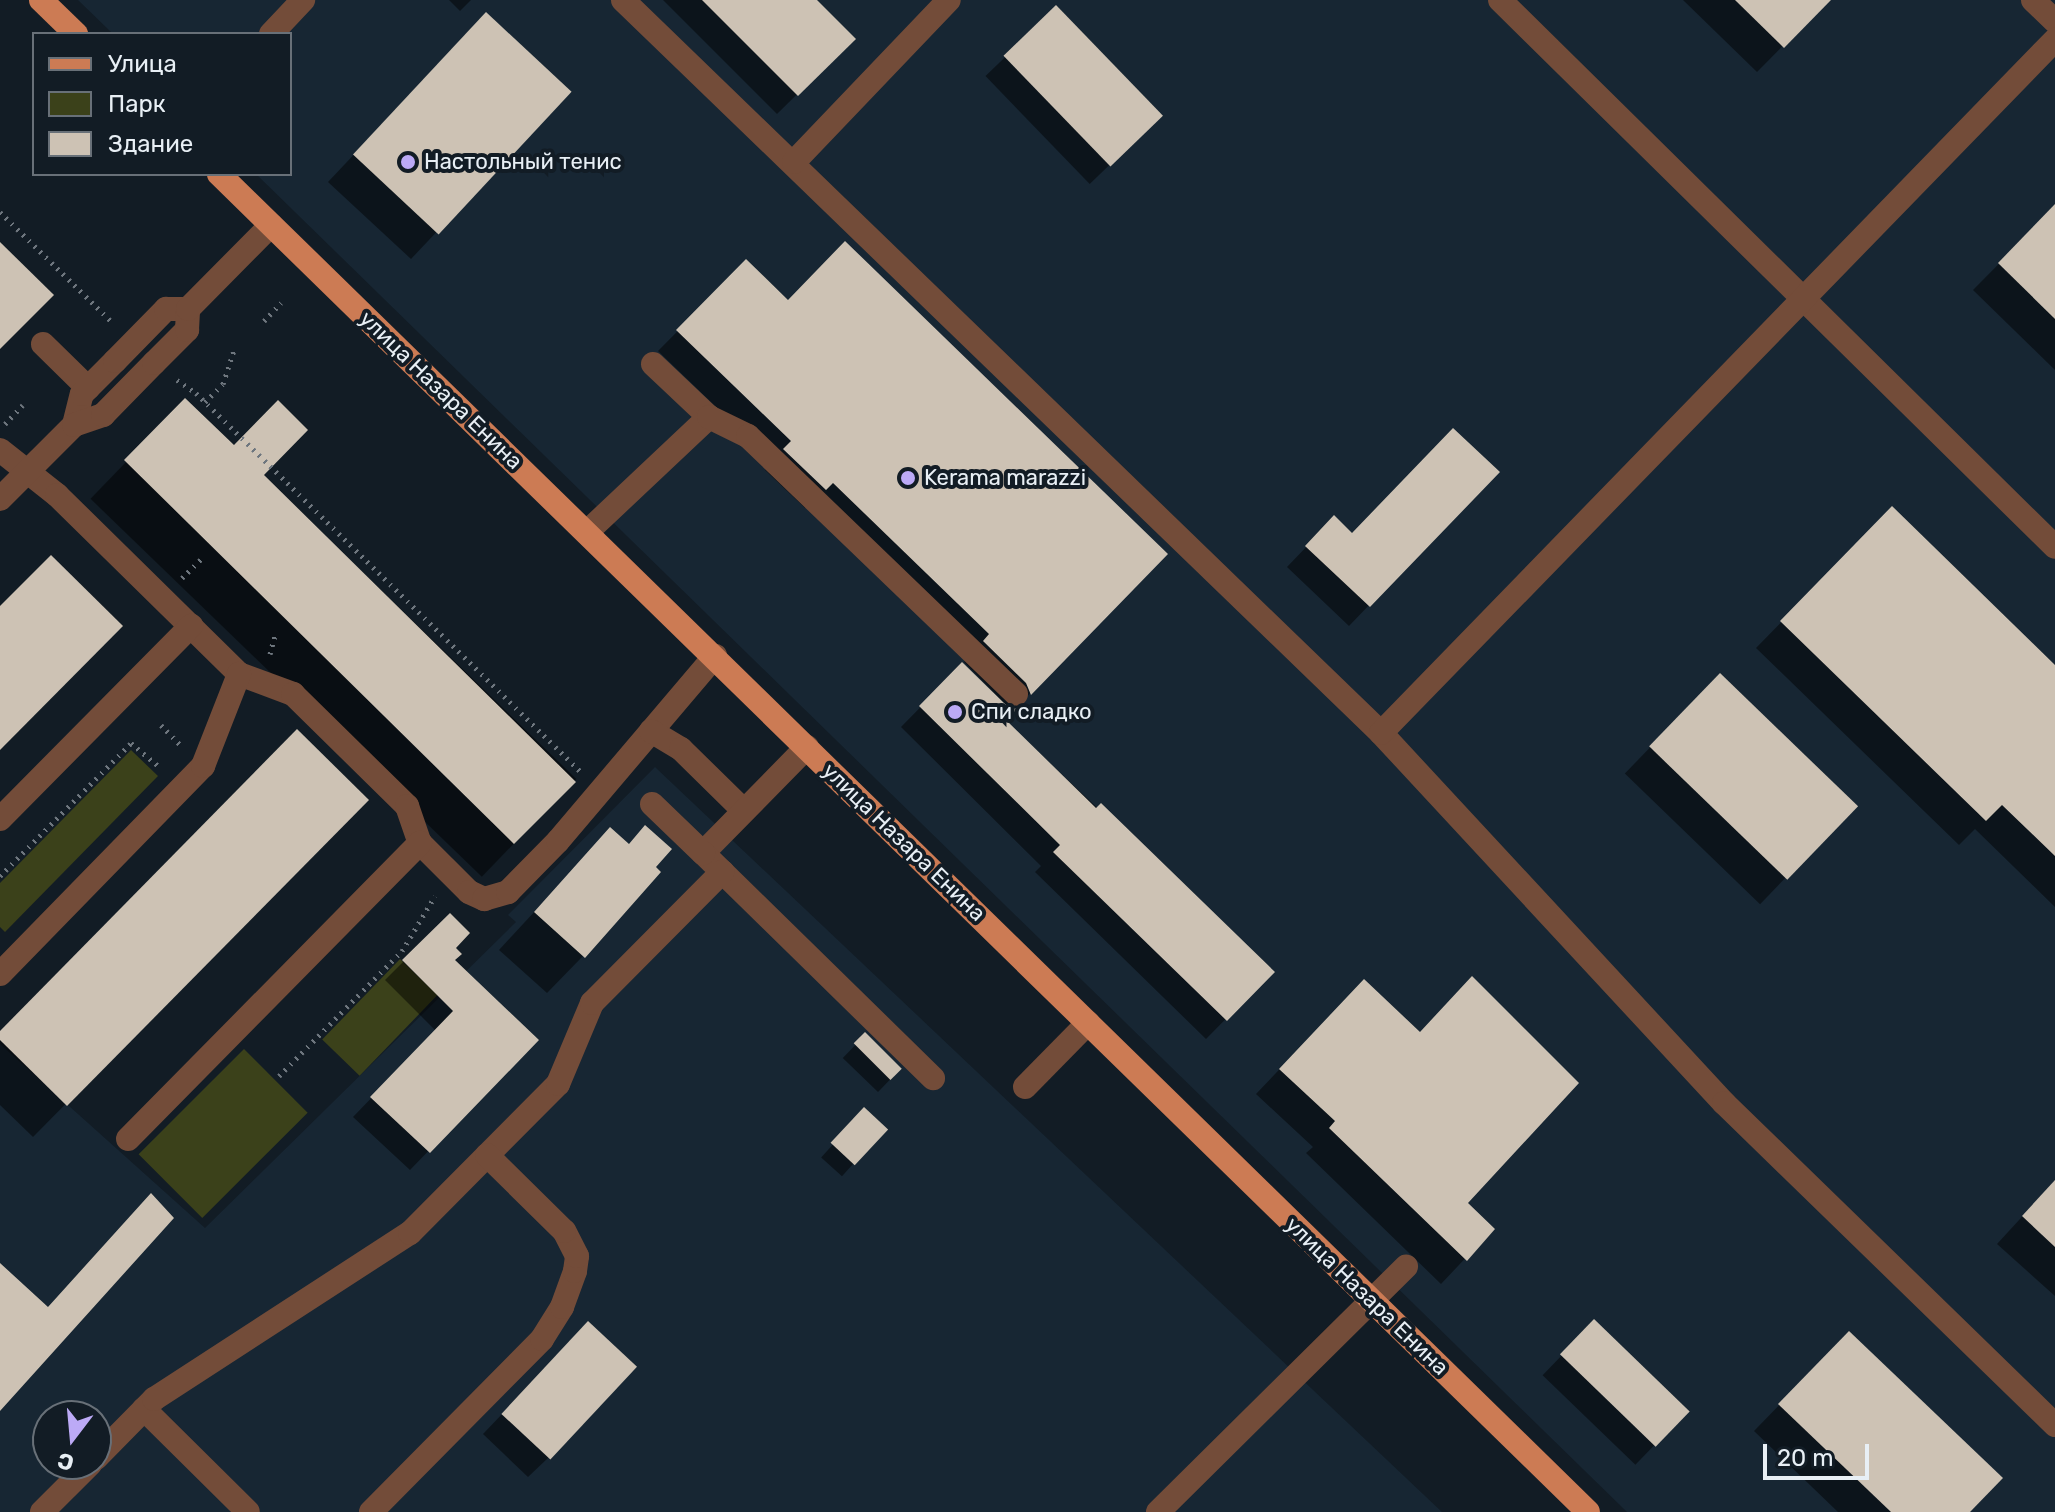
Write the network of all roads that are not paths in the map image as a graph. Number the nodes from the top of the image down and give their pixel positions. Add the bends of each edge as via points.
1 (41, 0) edge
2 (303, 0) edge
3 (623, 0) edge
4 (949, 0) edge
5 (1500, 0) edge
6 (2033, 0) edge
7 (2055, 21) edge
8 (74, 32) edge
9 (273, 32) edge
10 (2055, 40) edge
11 (794, 162) junction
12 (221, 176) edge
13 (271, 225) junction
14 (1804, 297) junction
15 (188, 309) junction
16 (43, 344) dead end
17 (653, 364) dead end
18 (88, 388) junction
19 (709, 417) junction
20 (74, 425) junction
21 (1, 438) edge
22 (25, 474) junction
23 (0, 499) edge
24 (587, 532) junction
25 (2055, 547) edge
26 (191, 626) junction
27 (715, 656) junction
28 (239, 674) junction
29 (1016, 694) dead end
30 (651, 731) junction
31 (1381, 733) junction
32 (807, 747) junction
33 (652, 804) dead end
34 (744, 811) junction
35 (0, 819) edge
36 (420, 843) junction
37 (703, 853) junction
38 (722, 872) junction
39 (0, 974) edge
40 (1088, 1023) junction
41 (933, 1078) dead end
42 (1025, 1087) dead end
43 (128, 1139) dead end
44 (487, 1155) junction
45 (1406, 1267) dead end
46 (1372, 1300) junction
47 (144, 1409) junction
48 (2055, 1425) edge
49 (112, 1442) edge
50 (74, 1480) edge
51 (42, 1512) edge
52 (248, 1512) edge
53 (371, 1512) edge
54 (1158, 1512) edge
55 (1588, 1512) edge

1 - 8 main road
2 - 9 lane
3 - 11 lane
4 - 11 lane
5 - 14 lane
6 - 7 lane
10 - 14 lane
11 - 31 lane
12 - 13 main road, улица Назара Енина
13 - 15 lane
13 - 24 main road, улица Назара Енина
14 - 25 lane
14 - 31 lane
15 - 18 lane via 166,309
15 - 20 lane via 187,330 103,415
16 - 18 lane
17 - 19 lane
18 - 20 lane
19 - 24 lane
19 - 29 lane via 748,436
20 - 22 lane
21 - 22 lane
22 - 23 lane
22 - 26 lane via 57,495
24 - 27 main road, улица Назара Енина
26 - 28 lane
26 - 35 lane
27 - 30 lane
27 - 32 main road, улица Назара Енина
28 - 36 lane via 293,694 407,806
28 - 39 lane via 203,766
30 - 34 lane via 681,749
30 - 36 lane via 558,841 496,899 469,892
31 - 48 lane via 1724,1103
32 - 34 lane
32 - 40 main road, улица Назара Енина
33 - 37 lane
34 - 37 lane
36 - 43 lane
37 - 38 lane
38 - 41 lane
38 - 44 lane via 592,1003 558,1084
40 - 42 lane
40 - 46 main road, улица Назара Енина
44 - 47 lane via 410,1233
44 - 53 lane via 564,1231 577,1256 575,1271 562,1307 542,1339
45 - 46 lane
46 - 54 lane
46 - 55 main road, улица Назара Енина
47 - 49 lane
47 - 52 lane
50 - 51 lane

